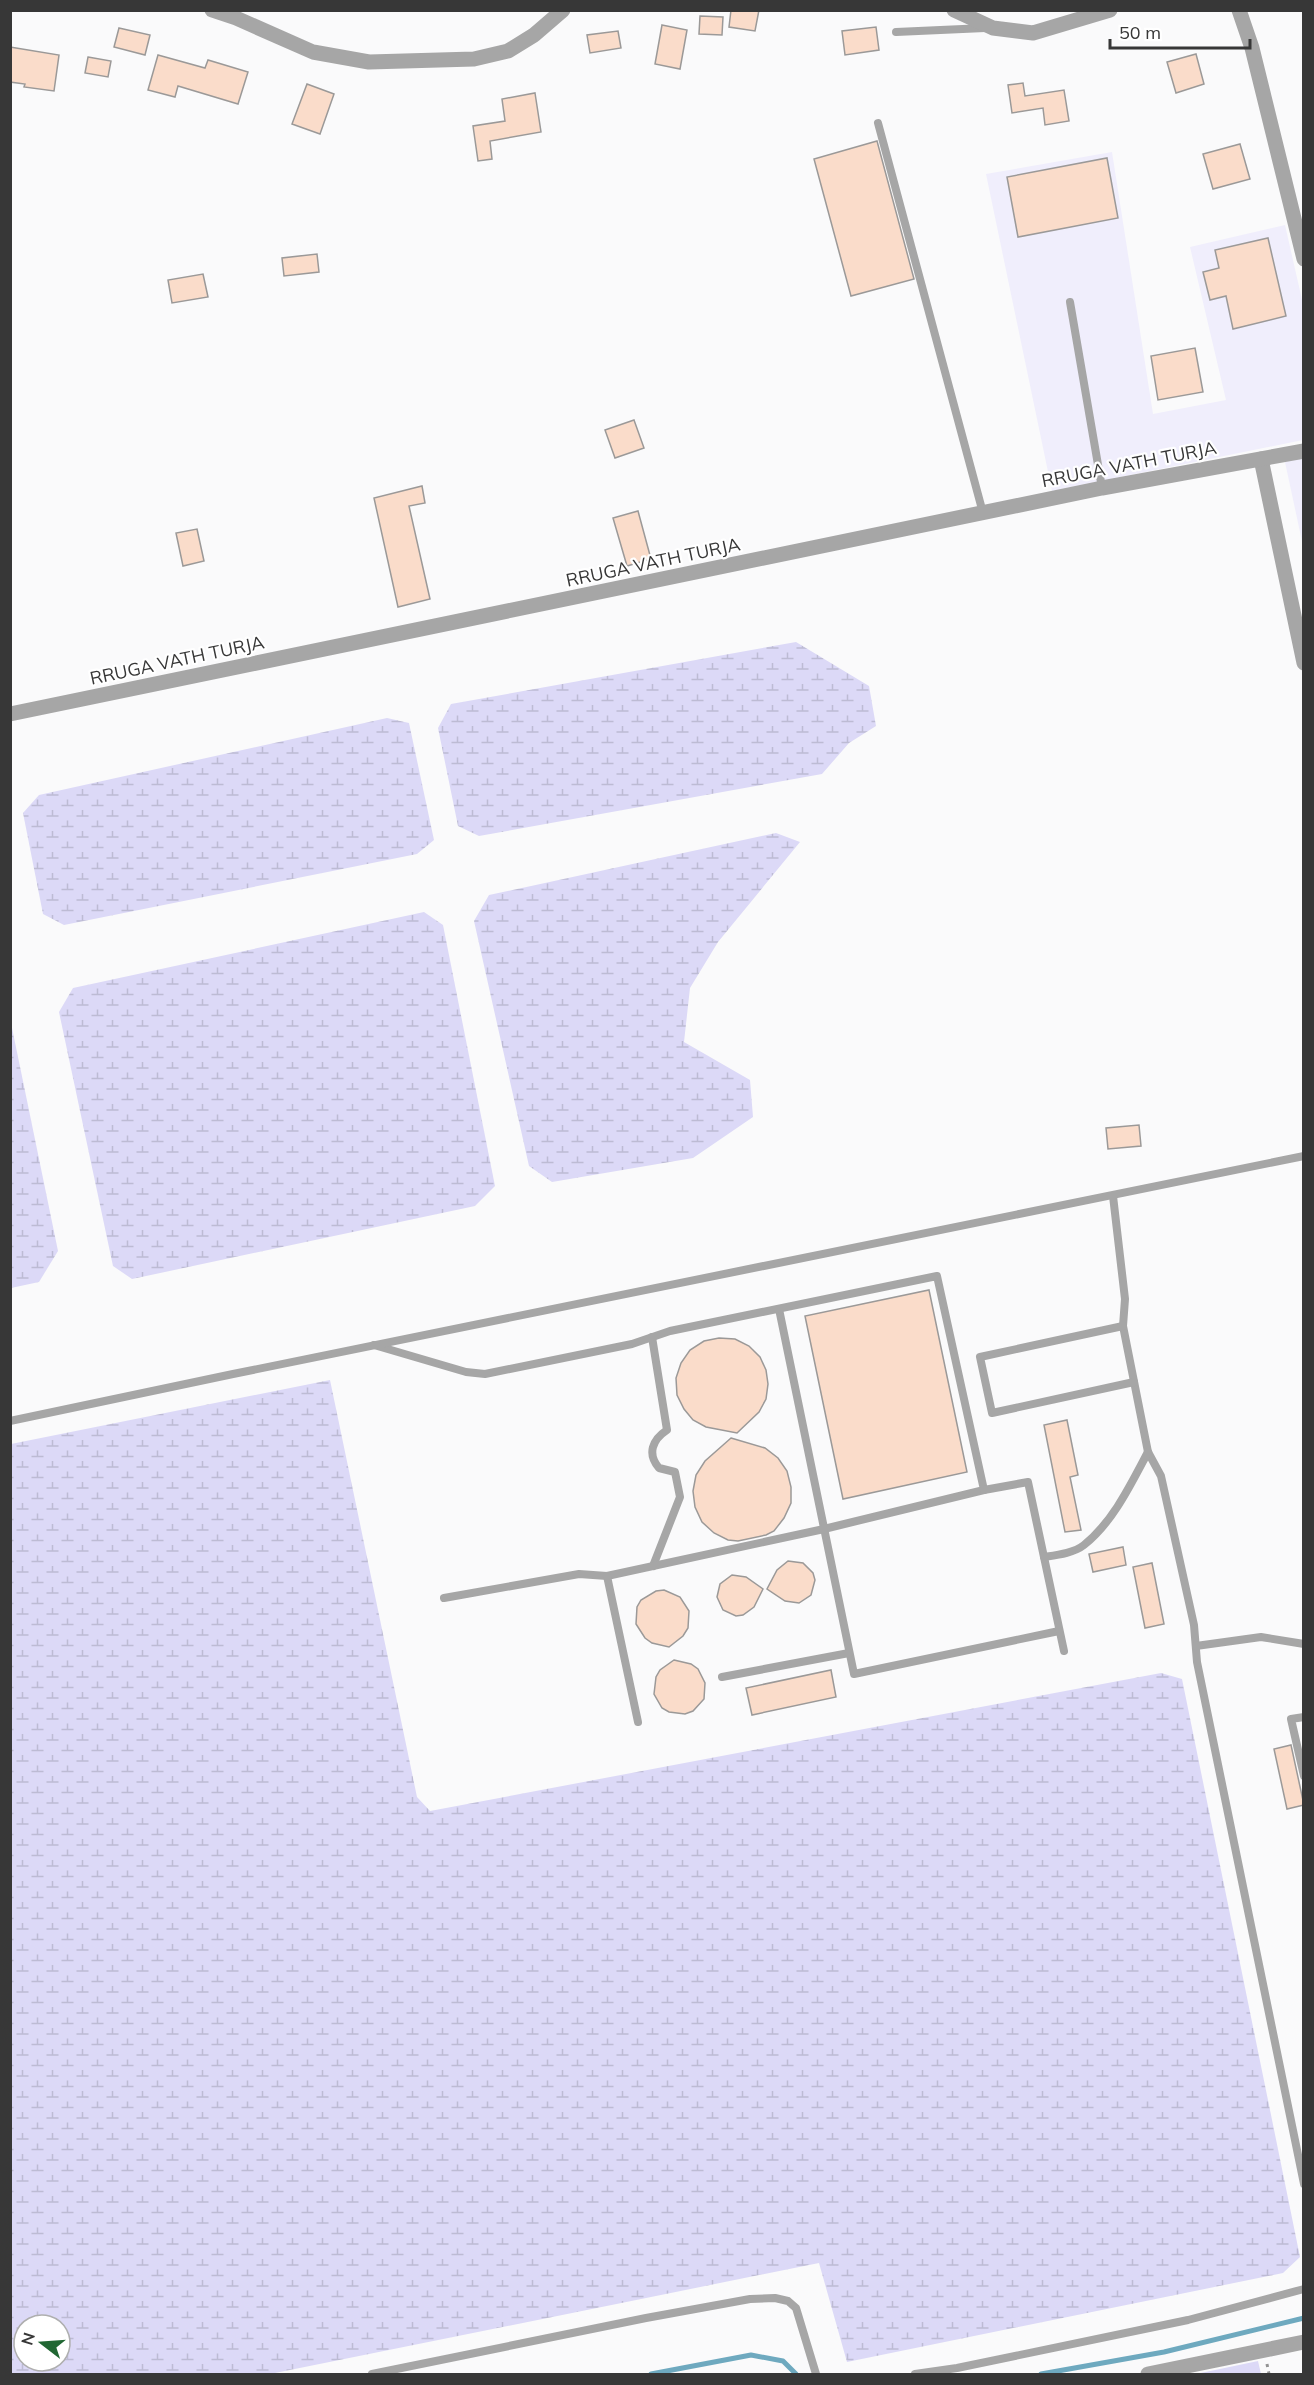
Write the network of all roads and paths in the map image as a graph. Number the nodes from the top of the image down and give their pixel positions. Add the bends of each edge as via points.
1 (212, 10) edge
2 (563, 10) edge
3 (954, 10) edge
4 (1110, 10) edge
5 (1239, 10) edge
6 (993, 28) junction
7 (896, 32) dead end
8 (878, 123) dead end
9 (1304, 259) edge
10 (1070, 302) dead end
11 (1304, 451) edge
12 (1261, 459) junction
13 (1102, 488) junction
14 (983, 513) junction
15 (1304, 663) edge
16 (10, 714) edge
17 (1304, 1156) edge
18 (1113, 1196) junction
19 (779, 1309) junction
20 (1123, 1326) junction
21 (652, 1337) junction
22 (374, 1345) junction
23 (1134, 1382) junction
24 (10, 1421) edge
25 (1148, 1452) junction
26 (984, 1490) junction
27 (824, 1529) junction
28 (1044, 1557) junction
29 (653, 1566) junction
30 (607, 1575) junction
31 (444, 1598) dead end
32 (1059, 1631) junction
33 (1304, 1644) edge
34 (1196, 1646) junction
35 (1064, 1651) dead end
36 (849, 1653) junction
37 (722, 1677) dead end
38 (1304, 1717) edge
39 (638, 1722) dead end
40 (1304, 1776) edge
41 (1304, 2184) edge
42 (1304, 2289) edge
43 (1304, 2342) edge
44 (372, 2374) edge
45 (816, 2374) edge
46 (915, 2374) edge
47 (1148, 2374) edge

1 - 2 street via 313,52 369,62 474,58 508,51
3 - 6 street
4 - 6 street via 1033,33
5 - 9 street
6 - 7 lane
8 - 14 lane
10 - 13 lane
11 - 12 street, RRUGA VATH TURJA
12 - 13 street, RRUGA VATH TURJA
12 - 15 street
13 - 14 street, RRUGA VATH TURJA
14 - 16 street, RRUGA VATH TURJA
17 - 18 lane
18 - 20 lane via 1125,1299
18 - 22 lane
19 - 21 lane
19 - 26 lane via 937,1276
19 - 27 lane
20 - 23 lane
20 - 23 lane via 980,1357 992,1413
21 - 22 lane via 485,1374
21 - 29 lane via 667,1430 655,1441 651,1455 659,1468 675,1472 680,1497
22 - 24 lane
23 - 25 lane
25 - 28 lane via 1128,1492 1084,1546
25 - 34 lane via 1161,1476
26 - 27 lane
26 - 28 lane via 1028,1482
27 - 29 lane
27 - 36 lane
28 - 32 lane
29 - 30 lane
30 - 31 lane via 579,1574
30 - 39 lane
32 - 35 lane
32 - 36 lane via 854,1674
33 - 34 lane via 1261,1637
34 - 41 lane
36 - 37 lane
38 - 40 lane via 1291,1719
42 - 46 lane via 1188,2320
43 - 47 street
44 - 45 lane via 646,2318 775,2298 796,2308

